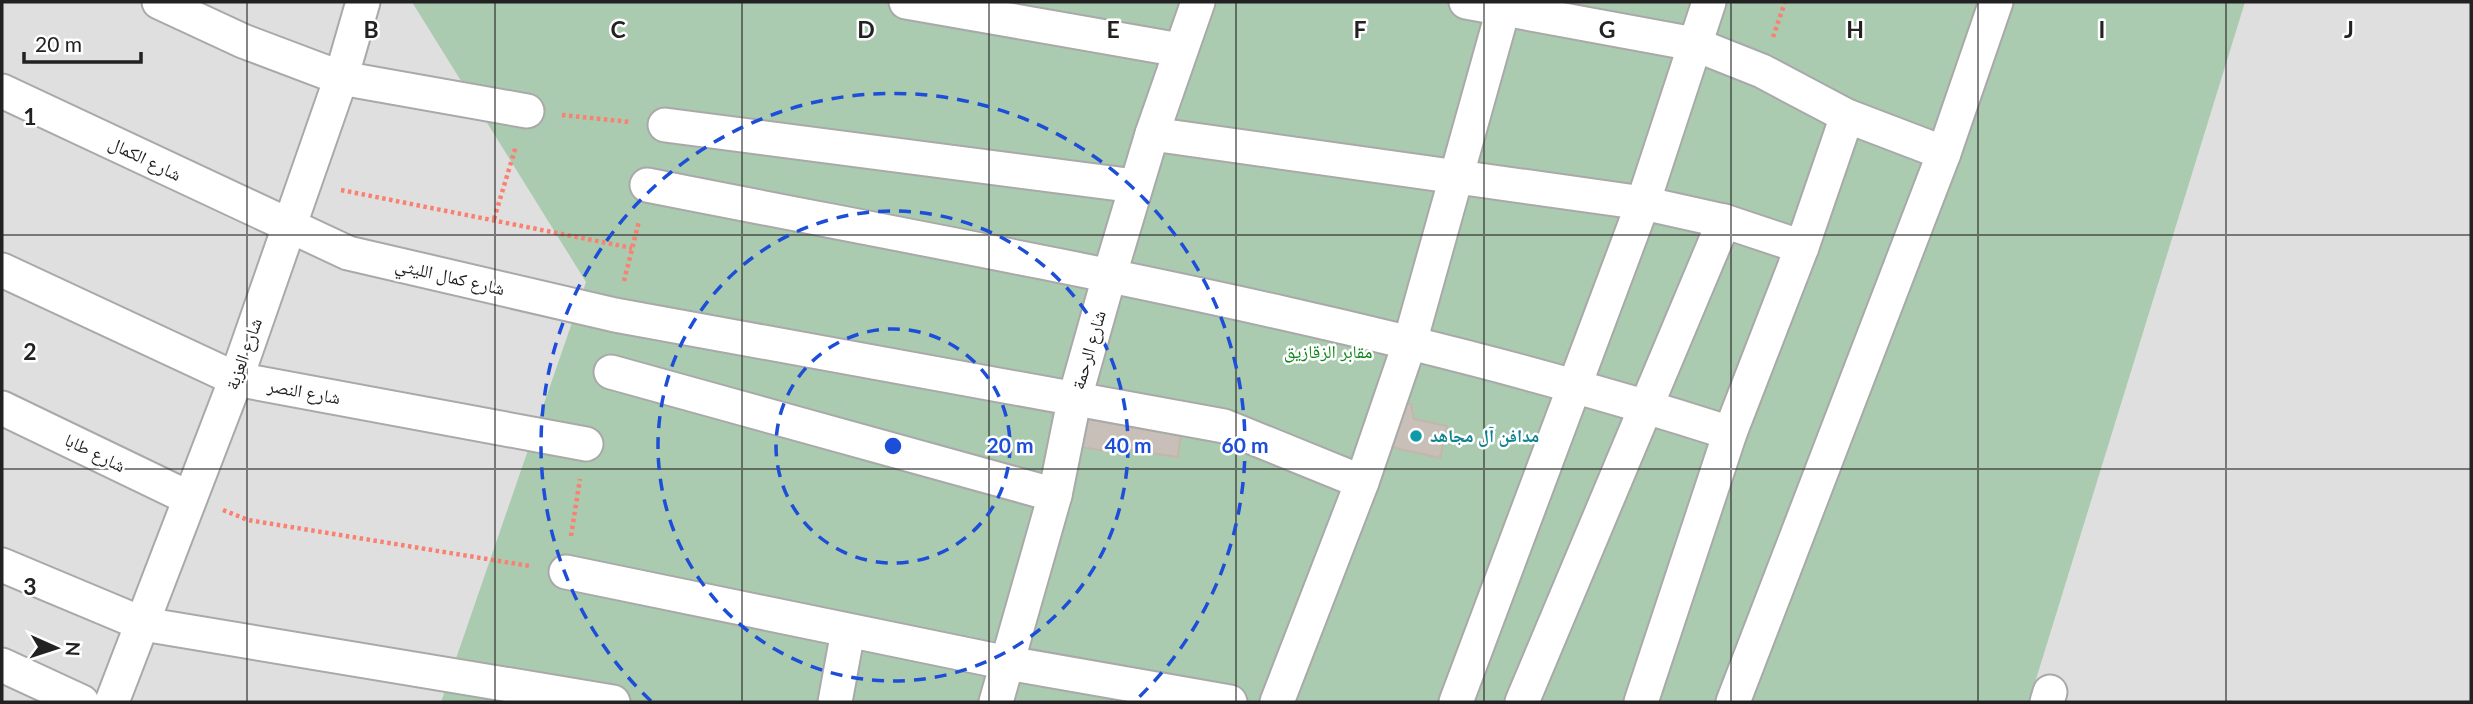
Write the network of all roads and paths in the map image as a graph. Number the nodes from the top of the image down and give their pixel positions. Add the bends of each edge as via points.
1 (159, 2) edge
2 (363, 2) edge
3 (906, 2) edge
4 (1198, 2) edge
5 (1466, 2) edge
6 (1709, 2) edge
7 (1996, 2) edge
8 (1503, 10) junction
9 (1694, 44) junction
10 (1180, 50) junction
11 (341, 78) junction
12 (2, 91) edge
13 (527, 111) junction
14 (1847, 116) junction
15 (665, 125) joint
16 (1152, 134) junction
17 (1944, 153) junction
18 (1454, 178) junction
19 (305, 183) junction
20 (647, 185) dead end
21 (1135, 186) junction
22 (1643, 203) junction
23 (494, 219) junction
24 (1724, 221) junction
25 (289, 228) junction
26 (1802, 247) junction
27 (632, 248) dead end
28 (2, 271) edge
29 (1109, 277) junction
30 (1410, 342) junction
31 (611, 372) dead end
32 (236, 379) junction
33 (1575, 386) junction
34 (1074, 401) junction
35 (1647, 406) junction
36 (2, 408) edge
37 (1730, 433) junction
38 (586, 444) joint
39 (1362, 481) junction
40 (1055, 495) junction
41 (189, 498) junction
42 (2, 565) edge
43 (566, 572) junction
44 (143, 624) junction
45 (848, 631) junction
46 (1008, 663) junction
47 (2, 666) edge
48 (82, 702) edge
49 (113, 702) edge
50 (613, 702) edge
51 (835, 702) edge
52 (996, 702) edge
53 (1230, 702) edge
54 (1277, 702) edge
55 (1456, 702) edge
56 (1522, 702) edge
57 (1641, 702) edge
58 (1733, 702) edge

1 - 11 street via 243,41
2 - 11 street, شارع العزبة
3 - 10 street
4 - 10 street, شارع الرحمة
5 - 8 street
6 - 9 street
7 - 17 street
8 - 9 street
8 - 18 street
9 - 14 street via 1762,71
9 - 22 street
10 - 16 street, شارع الرحمة
11 - 13 street
11 - 19 street, شارع العزبة
12 - 25 street, شارع الكمال
13 - 15 path
13 - 23 path
14 - 17 street
14 - 26 street
15 - 21 street
16 - 18 street
16 - 21 street, شارع الرحمة
17 - 58 street
18 - 22 street
18 - 30 street
19 - 23 path
19 - 25 street, شارع العزبة
20 - 29 street
21 - 29 street, شارع الرحمة
22 - 24 street
22 - 33 street
23 - 27 path
24 - 26 street
24 - 35 street
25 - 32 street, شارع العزبة
25 - 34 street, شارع كمال الليثي via 369,259 615,316
26 - 37 street
28 - 32 street, شارع النصر
29 - 30 street
29 - 34 street, شارع الرحمة
30 - 33 street
30 - 39 street
31 - 40 street
32 - 38 street, شارع النصر
32 - 41 street, شارع العزبة
33 - 35 street
33 - 55 street
34 - 39 street, شارع كمال الليثي via 1224,426
34 - 40 street, شارع الرحمة
35 - 37 street
35 - 56 street
36 - 41 street, شارع طابا
37 - 57 street
38 - 43 path
39 - 54 street
40 - 46 street, شارع الرحمة
41 - 43 path via 248,520
41 - 44 street, شارع العزبة
42 - 44 street
43 - 45 street
44 - 49 street, شارع العزبة
44 - 50 street
45 - 46 street
45 - 51 street
46 - 52 street, شارع الرحمة
46 - 53 street
47 - 48 street

